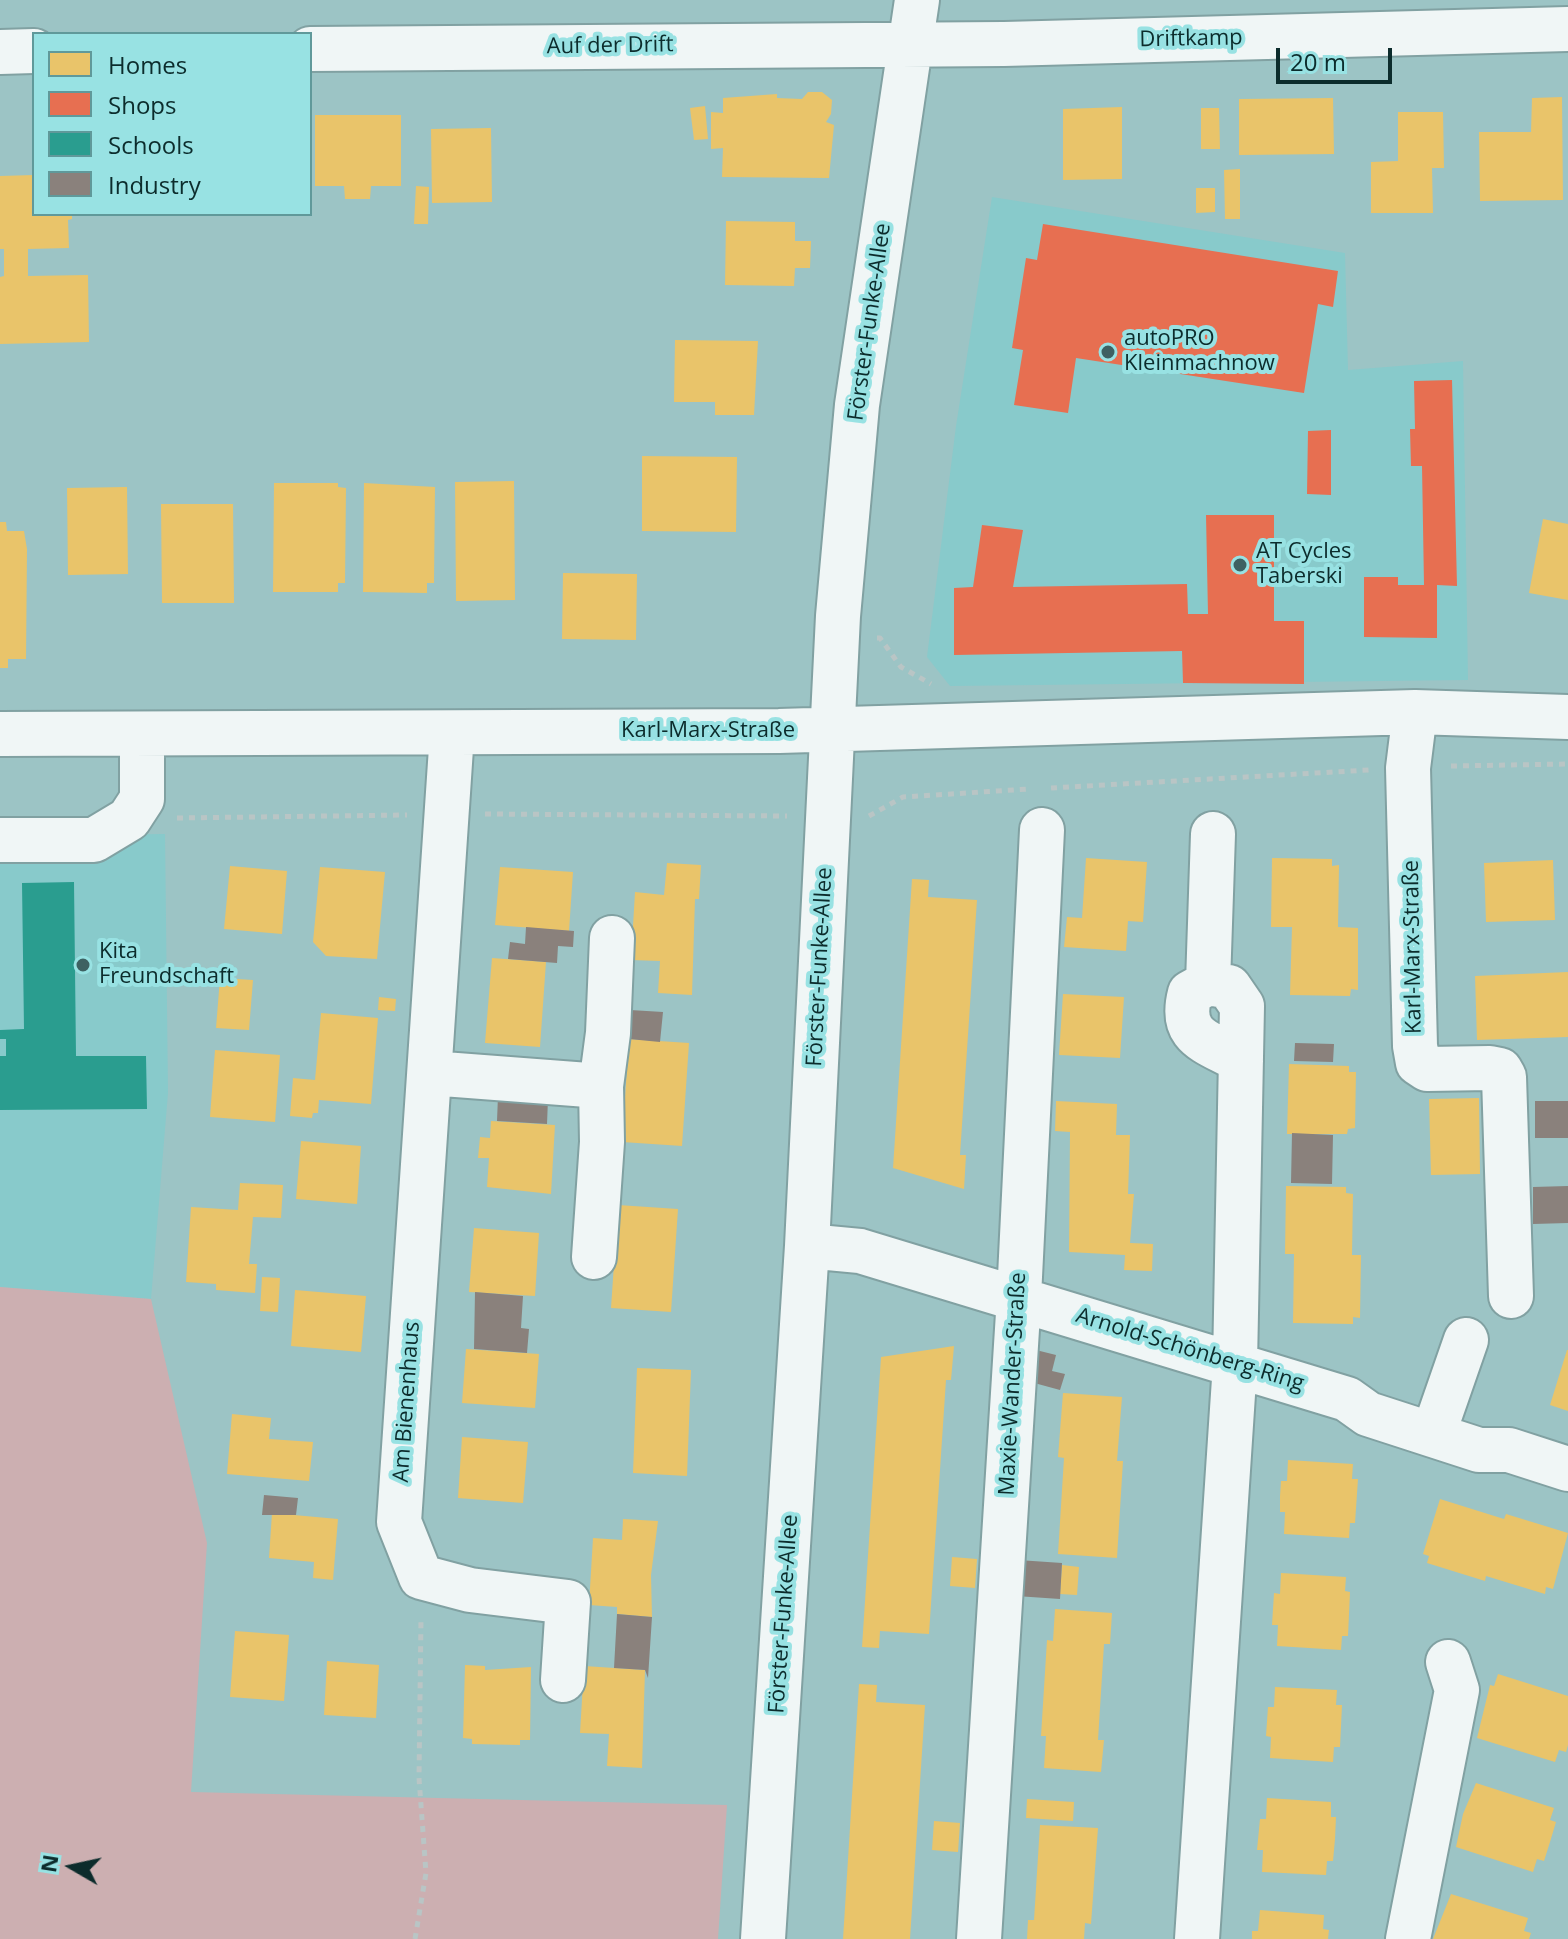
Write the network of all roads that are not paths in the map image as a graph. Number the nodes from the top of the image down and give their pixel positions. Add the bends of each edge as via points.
1 (917, 0) edge
2 (1568, 29) edge
3 (910, 44) junction
4 (312, 49) edge
5 (32, 51) edge
6 (0, 52) edge
7 (1415, 712) junction
8 (1568, 717) edge
9 (831, 730) junction
10 (452, 733) junction
11 (0, 734) edge
12 (142, 734) junction
13 (1042, 830) dead end
14 (1213, 834) dead end
15 (0, 840) edge
16 (612, 938) dead end
17 (430, 1073) junction
18 (601, 1086) junction
19 (807, 1246) junction
20 (594, 1257) dead end
21 (1511, 1296) dead end
22 (1019, 1297) junction
23 (1466, 1340) dead end
24 (1235, 1364) junction
25 (1433, 1435) junction
26 (1568, 1469) edge
27 (1448, 1662) dead end
28 (563, 1680) dead end
29 (763, 1939) edge
30 (979, 1939) edge
31 (1197, 1939) edge
32 (1408, 1939) edge

1 - 3 street, Förster-Funke-Allee
2 - 3 street, Driftkamp
3 - 4 street, Auf der Drift
3 - 9 street, Förster-Funke-Allee via 857,405
5 - 6 street
7 - 8 street, Karl-Marx-Straße
7 - 9 street, Karl-Marx-Straße
7 - 21 street, Karl-Marx-Straße via 1408,768 1415,1046 1418,1063 1427,1069 1490,1068 1504,1077
9 - 10 street, Karl-Marx-Straße
9 - 19 street, Förster-Funke-Allee
10 - 12 street, Karl-Marx-Straße
10 - 17 street, Am Bienenhaus
11 - 12 street, Karl-Marx-Straße
12 - 15 street via 142,799 129,819 94,840
13 - 22 street, Maxie-Wander-Straße
14 - 24 street via 1208,983 1190,993 1184,1015 1192,1034 1241,1061
16 - 18 street
17 - 18 street
17 - 28 street, Am Bienenhaus via 399,1522 421,1577 470,1590 568,1602
18 - 20 street
19 - 22 street, Arnold-Schönberg-Ring via 849,1248
19 - 29 street, Förster-Funke-Allee
22 - 24 street, Arnold-Schönberg-Ring
22 - 30 street, Maxie-Wander-Straße
23 - 25 street
24 - 25 street, Arnold-Schönberg-Ring via 1347,1399 1368,1414
24 - 31 street
25 - 26 street, Arnold-Schönberg-Ring via 1479,1450 1509,1450
27 - 32 street via 1457,1690

